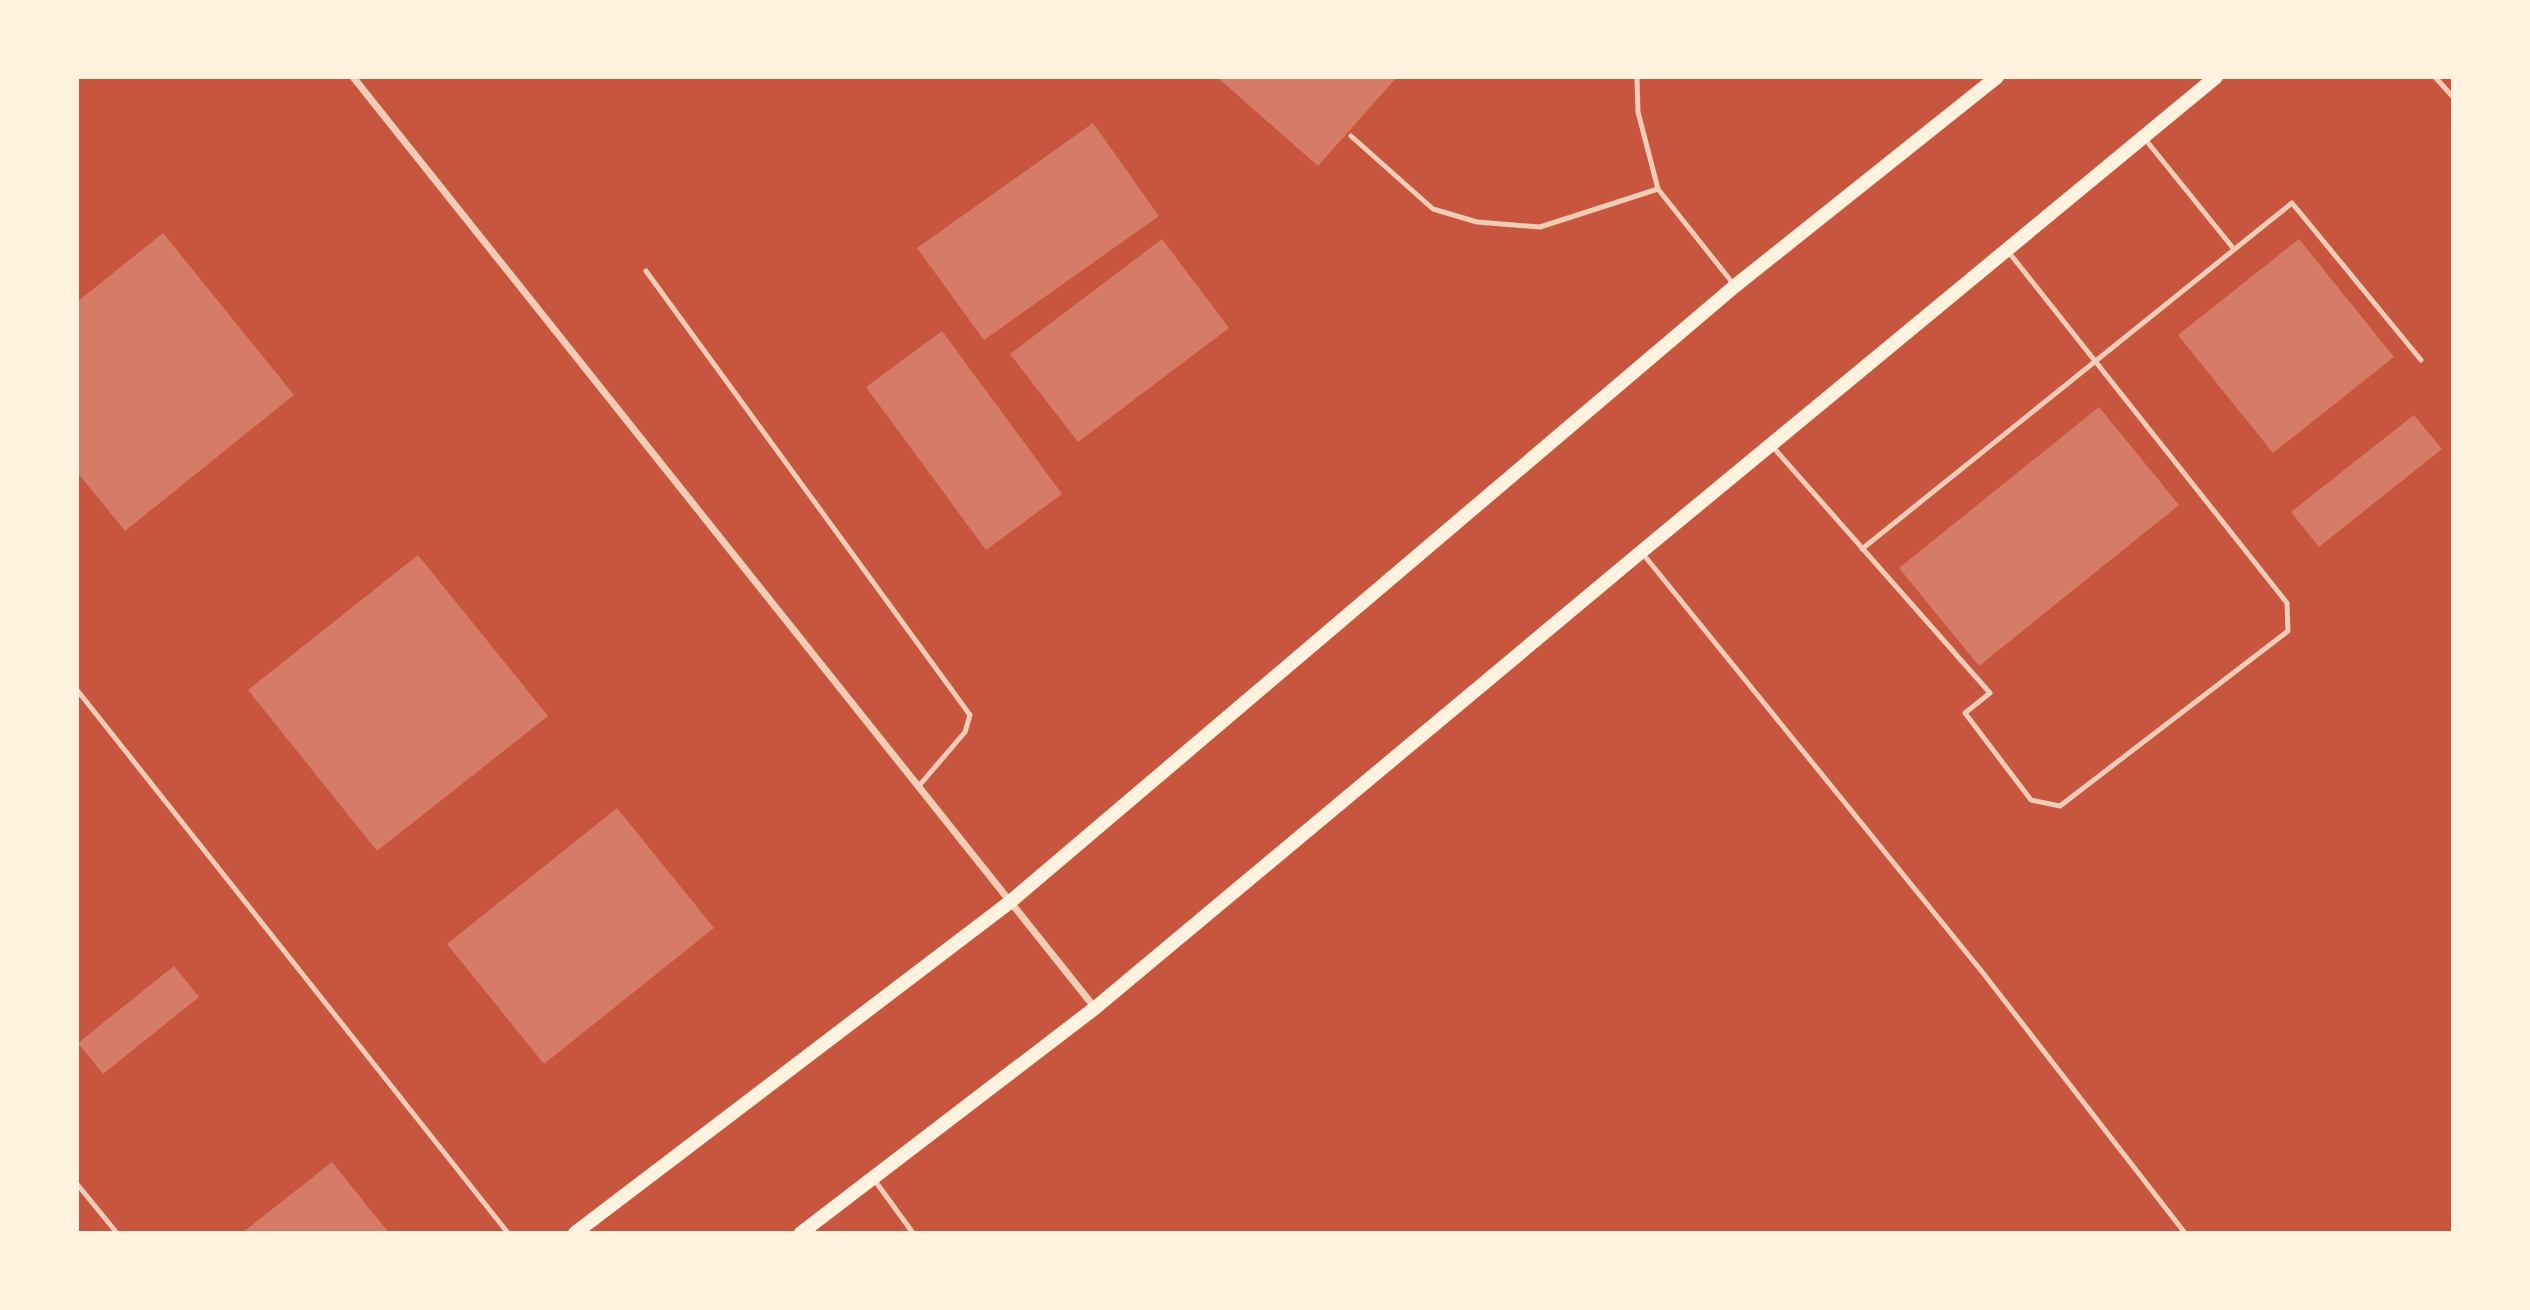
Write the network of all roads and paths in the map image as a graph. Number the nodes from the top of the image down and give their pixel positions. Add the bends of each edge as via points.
1 (353, 77) edge
2 (1637, 77) edge
3 (1997, 77) edge
4 (2216, 77) edge
5 (2435, 77) edge
6 (2453, 97) edge
7 (1351, 136) dead end
8 (2143, 137) junction
9 (1658, 189) junction
10 (2233, 248) junction
11 (2007, 250) junction
12 (646, 271) dead end
13 (1735, 286) junction
14 (2421, 360) dead end
15 (2094, 362) junction
16 (1770, 445) junction
17 (1862, 548) junction
18 (1641, 552) junction
19 (77, 690) edge
20 (918, 787) junction
21 (1010, 902) junction
22 (1095, 1008) junction
23 (873, 1178) junction
24 (77, 1184) edge
25 (117, 1233) edge
26 (508, 1233) edge
27 (575, 1233) edge
28 (801, 1233) edge
29 (914, 1233) edge
30 (2185, 1233) edge

1 - 20 street
2 - 9 lane via 1639,112
3 - 13 main road
4 - 8 main road
5 - 6 lane
7 - 9 lane via 1433,209 1478,222 1540,227
8 - 10 lane
8 - 11 main road
9 - 13 lane
10 - 14 lane via 2292,203
10 - 15 lane
11 - 15 lane
11 - 16 main road
12 - 20 lane via 970,716 965,732
13 - 21 main road
15 - 17 lane
15 - 17 lane via 2287,603 2288,631 2060,806 2031,800 1965,713 1990,693
16 - 17 lane
16 - 18 main road
18 - 22 main road
18 - 30 lane via 1983,973
19 - 26 lane
20 - 21 street
21 - 22 street
21 - 27 main road
22 - 23 main road
23 - 28 main road
23 - 29 lane
24 - 25 lane

